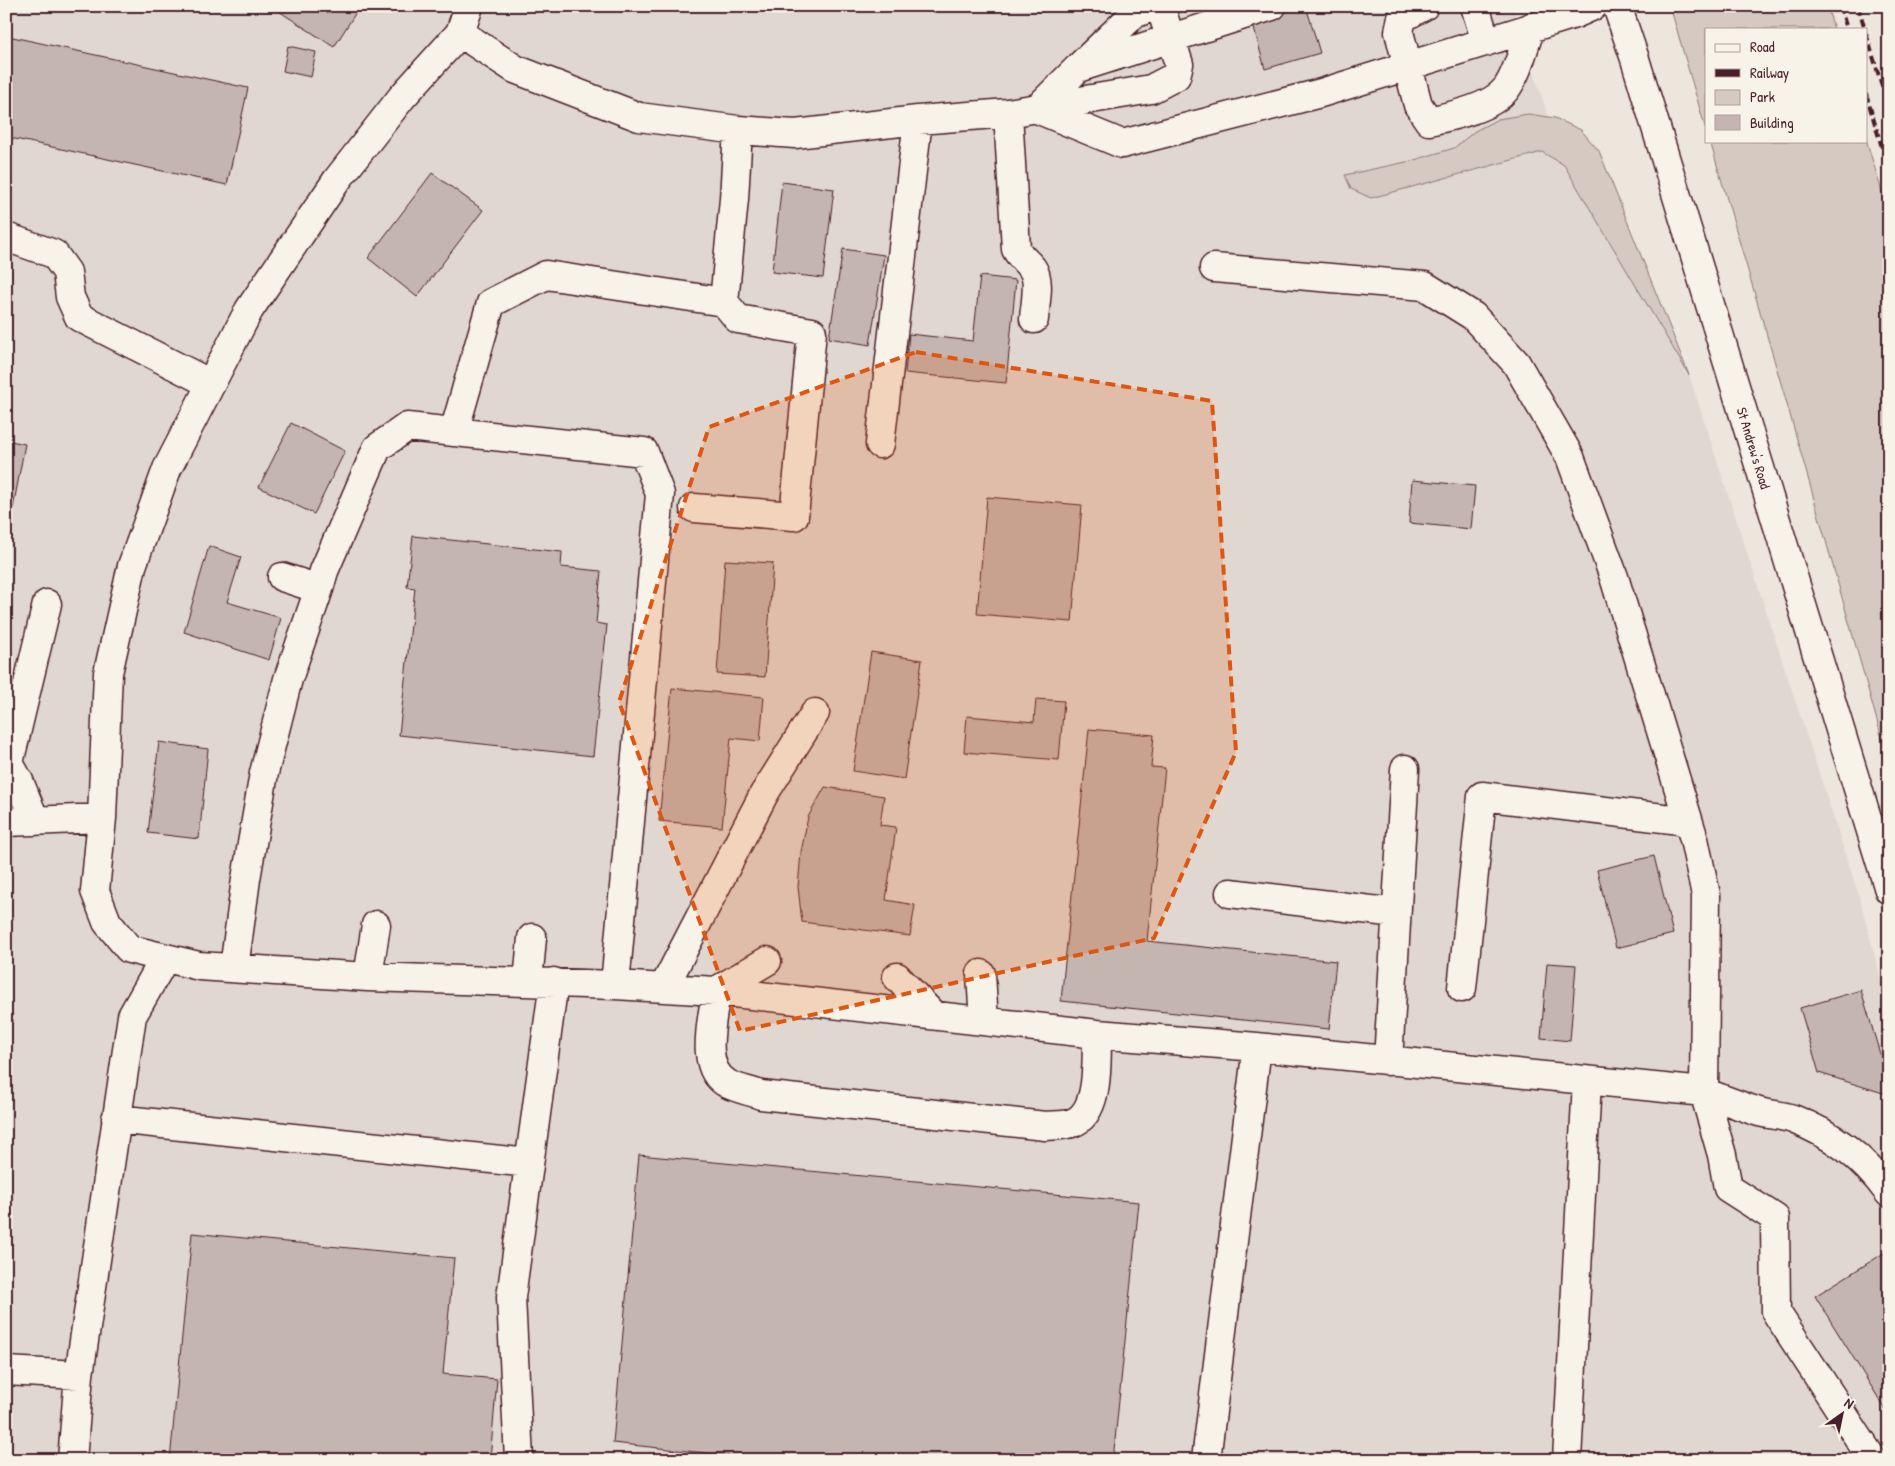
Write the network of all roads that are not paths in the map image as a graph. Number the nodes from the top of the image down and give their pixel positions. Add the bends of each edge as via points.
1 (469, 6) edge
2 (1154, 6) edge
3 (1160, 6) edge
4 (1272, 6) edge
5 (1424, 6) edge
6 (1475, 6) edge
7 (1593, 6) edge
8 (1617, 6) edge
9 (1531, 27) junction
10 (460, 33) junction
11 (1171, 39) junction
12 (1486, 42) junction
13 (1408, 66) junction
14 (1078, 68) junction
15 (1037, 109) junction
16 (1008, 113) junction
17 (918, 120) junction
18 (738, 130) junction
19 (6, 237) edge
20 (1214, 268) dead end
21 (724, 302) junction
22 (1034, 319) dead end
23 (211, 384) junction
24 (454, 432) junction
25 (880, 444) dead end
26 (694, 508) dead end
27 (282, 577) dead end
28 (319, 589) junction
29 (47, 604) dead end
30 (815, 714) dead end
31 (1405, 769) dead end
32 (102, 818) junction
33 (35, 821) junction
34 (1688, 821) junction
35 (6, 822) edge
36 (1889, 890) edge
37 (1230, 893) dead end
38 (1396, 913) junction
39 (376, 924) dead end
40 (532, 938) dead end
41 (165, 958) junction
42 (767, 961) dead end
43 (234, 968) junction
44 (981, 974) dead end
45 (368, 977) junction
46 (897, 977) dead end
47 (541, 982) junction
48 (615, 984) junction
49 (664, 988) junction
50 (1462, 988) dead end
51 (716, 991) junction
52 (932, 1014) junction
53 (984, 1021) junction
54 (1097, 1034) junction
55 (1257, 1048) junction
56 (1388, 1060) junction
57 (1587, 1081) junction
58 (1704, 1092) junction
59 (116, 1119) junction
60 (529, 1163) junction
61 (1889, 1193) edge
62 (6, 1371) edge
63 (79, 1375) junction
64 (72, 1460) edge
65 (519, 1460) edge
66 (1206, 1460) edge
67 (1567, 1460) edge
68 (1873, 1460) edge

1 - 10 main road
2 - 14 main road via 1134,14
3 - 11 main road
4 - 11 main road
5 - 13 main road via 1402,18 1398,32
6 - 12 main road
7 - 9 main road
8 - 36 main road, St Andrew's Road
9 - 12 main road
9 - 13 main road via 1506,89 1490,103 1448,117 1429,121 1418,105
10 - 18 main road via 515,69 639,116
10 - 23 main road via 402,97 337,180 249,310
11 - 14 main road
11 - 15 main road via 1178,64 1176,76 1168,81 1151,89
12 - 13 main road
13 - 15 main road via 1321,93 1122,144
14 - 15 main road
15 - 16 main road
16 - 17 main road
16 - 22 main road via 1016,249 1036,276
17 - 18 main road via 795,134
17 - 25 main road
18 - 21 main road
19 - 23 main road via 54,254 67,272 70,297 79,317
20 - 34 main road via 1425,286 1473,316 1516,363 1570,457 1614,577
21 - 24 main road via 546,275 491,303
21 - 26 main road via 738,319 812,332 794,516
23 - 32 main road via 167,469 132,566 108,673
24 - 28 main road via 407,426 377,448
24 - 48 main road via 644,452 660,494
27 - 28 main road
28 - 43 main road via 288,679 264,773
29 - 33 main road via 9,763
30 - 49 main road via 764,794
31 - 38 main road
32 - 33 main road
32 - 41 main road via 95,890 107,922 129,949
33 - 35 main road
34 - 50 main road via 1482,796
34 - 58 main road via 1706,895
37 - 38 main road
38 - 56 main road
39 - 45 main road
40 - 47 main road
41 - 43 main road via 199,966
41 - 59 main road via 132,1016
42 - 51 main road
43 - 45 main road
44 - 53 main road
45 - 47 main road
46 - 52 main road
47 - 48 main road
47 - 60 main road
48 - 49 main road
49 - 51 main road
51 - 52 main road
51 - 54 main road via 708,1055 714,1072 727,1084 761,1095 1045,1126 1073,1123 1089,1110 1096,1079
52 - 53 main road
53 - 54 main road
54 - 55 main road
55 - 56 main road
55 - 66 main road
56 - 57 main road
57 - 58 main road
57 - 67 main road
58 - 61 main road via 1761,1112 1791,1118 1824,1134 1857,1155
58 - 68 main road via 1728,1188 1775,1218 1776,1312
59 - 60 main road
59 - 63 main road
60 - 65 main road via 511,1297
62 - 63 main road
63 - 64 main road

